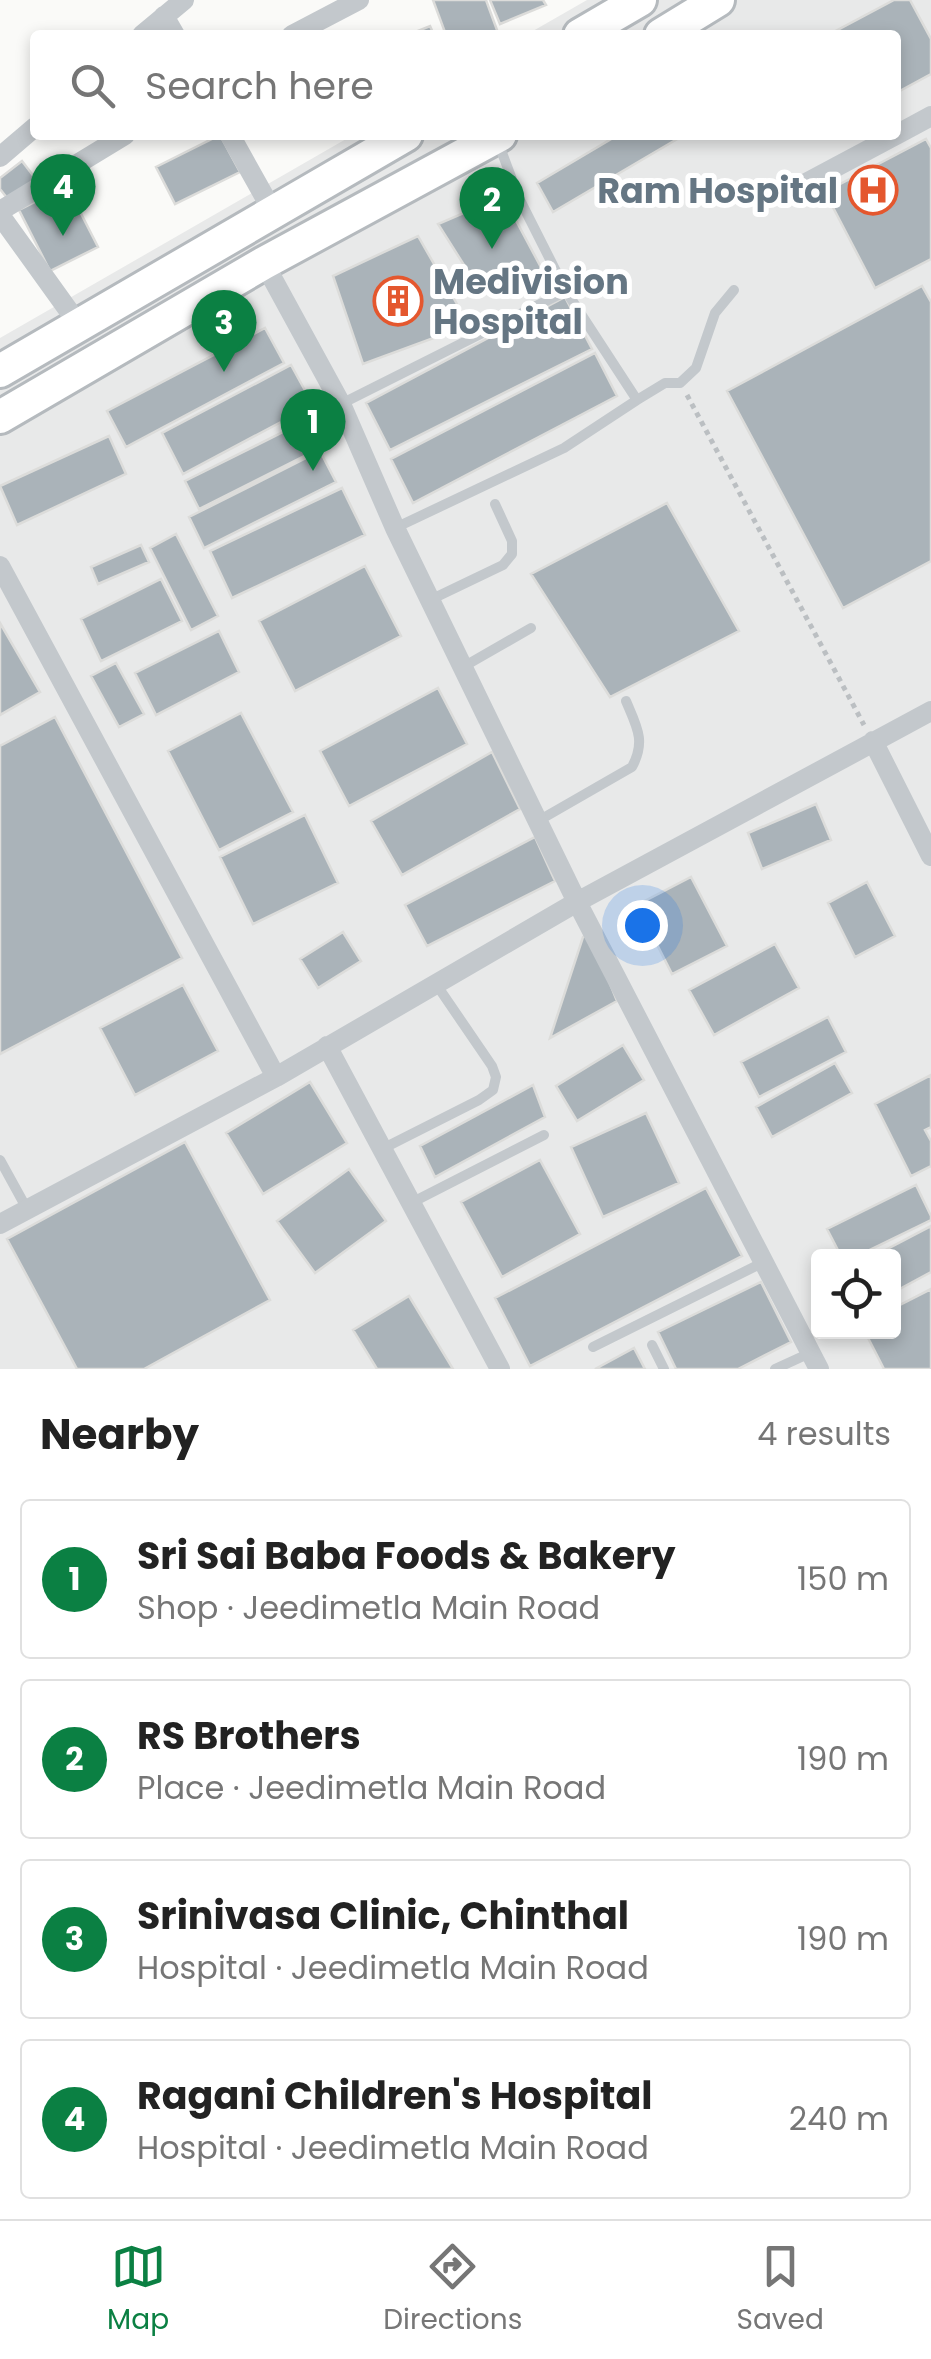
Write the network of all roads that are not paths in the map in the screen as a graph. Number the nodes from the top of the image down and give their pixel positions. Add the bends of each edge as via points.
1 (184, 0) edge
2 (359, 0) edge
3 (640, 0) edge
4 (718, 0) edge
5 (164, 16) junction
6 (148, 30) edge
7 (172, 30) edge
8 (302, 30) edge
9 (589, 30) edge
10 (669, 30) edge
11 (931, 116) edge
12 (30, 131) edge
13 (901, 132) edge
14 (118, 140) edge
15 (233, 140) edge
16 (400, 140) edge
17 (412, 140) edge
18 (491, 140) edge
19 (499, 140) edge
20 (887, 140) edge
21 (0, 157) edge
22 (432, 172) junction
23 (791, 191) dead end
24 (273, 212) junction
25 (0, 213) edge
26 (264, 263) junction
27 (734, 290) dead end
28 (566, 291) junction
29 (79, 325) junction
30 (0, 371) edge
31 (637, 400) junction
32 (342, 404) junction
33 (0, 417) edge
34 (495, 504) dead end
35 (395, 528) junction
36 (0, 566) edge
37 (430, 600) junction
38 (531, 628) dead end
39 (463, 668) junction
40 (626, 701) dead end
41 (931, 711) edge
42 (873, 741) junction
43 (537, 822) junction
44 (931, 856) edge
45 (576, 902) junction
46 (436, 983) junction
47 (326, 1046) junction
48 (276, 1076) junction
49 (544, 1135) dead end
50 (382, 1149) junction
51 (0, 1160) edge
52 (411, 1203) junction
53 (27, 1209) junction
54 (0, 1224) edge
55 (764, 1262) junction
56 (652, 1345) dead end
57 (593, 1347) dead end
58 (815, 1361) edge
59 (500, 1369) edge
60 (664, 1369) edge
61 (776, 1369) edge

1 - 5 street
2 - 8 street
3 - 9 main road
4 - 10 main road
5 - 6 street
5 - 7 street
11 - 13 street
12 - 21 street
14 - 25 street
15 - 24 street
16 - 24 main road
17 - 22 main road
18 - 22 main road
19 - 28 lane via 519,198
20 - 23 street
22 - 26 main road
24 - 29 main road
25 - 29 street
26 - 32 street
26 - 33 main road
27 - 31 lane via 715,313 696,368 680,383 665,383
28 - 31 lane
28 - 32 lane
29 - 30 main road
31 - 35 lane via 564,448
32 - 35 street
34 - 37 lane via 512,554 503,565
35 - 37 street
36 - 48 street
37 - 39 street
38 - 39 lane
39 - 43 street
40 - 43 lane via 640,738 632,767
41 - 42 street
42 - 44 street
42 - 45 street
43 - 45 street
45 - 46 street
45 - 55 street
46 - 47 street
46 - 50 lane via 492,1066 493,1090
47 - 48 street
47 - 50 street
48 - 53 street
49 - 52 lane
50 - 52 street
51 - 53 lane
52 - 59 street
53 - 54 street
55 - 57 lane
55 - 58 street
56 - 60 lane
58 - 61 lane

